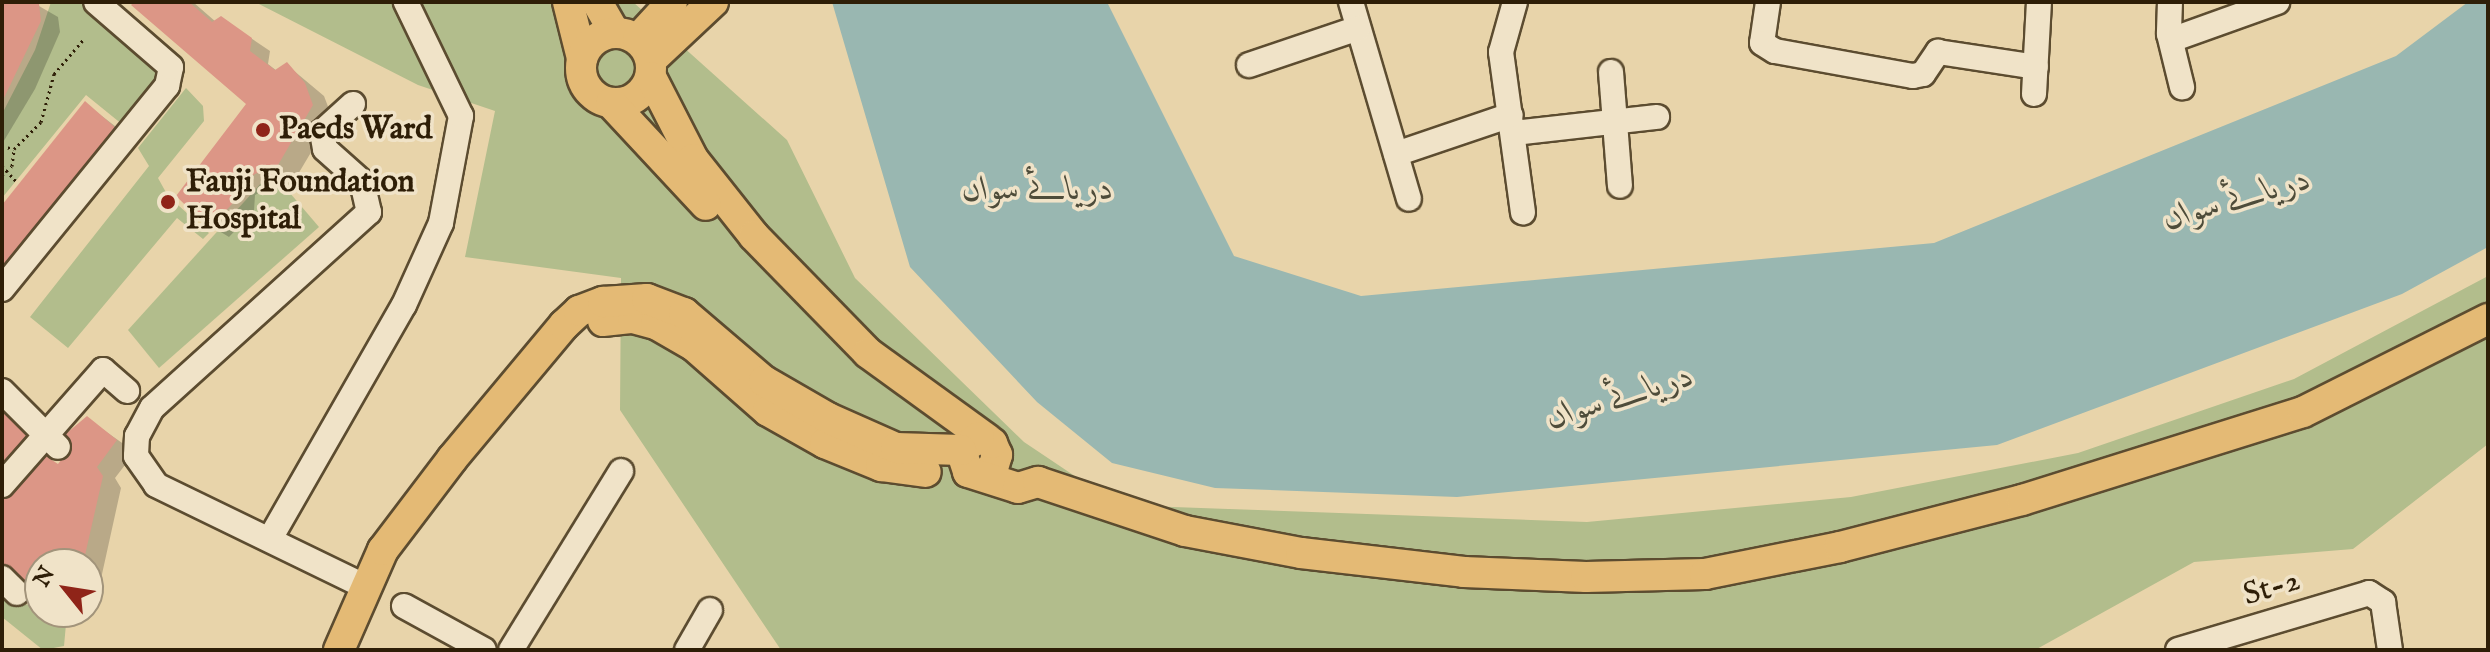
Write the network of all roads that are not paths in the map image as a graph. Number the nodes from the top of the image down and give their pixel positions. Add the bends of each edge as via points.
1 (96, 2) edge
2 (406, 2) edge
3 (568, 2) edge
4 (597, 2) edge
5 (713, 2) edge
6 (1351, 2) edge
7 (1515, 2) edge
8 (1768, 2) edge
9 (2039, 2) edge
10 (2170, 2) edge
11 (2277, 2) edge
12 (679, 13) edge
13 (1358, 28) junction
14 (2171, 40) junction
15 (638, 52) junction
16 (582, 58) junction
17 (1249, 65) dead end
18 (2036, 67) junction
19 (1611, 72) dead end
20 (2182, 87) dead end
21 (2034, 94) dead end
22 (611, 103) junction
23 (353, 104) dead end
24 (1657, 117) dead end
25 (1612, 122) junction
26 (1513, 124) junction
27 (1396, 154) junction
28 (1620, 186) dead end
29 (1409, 199) dead end
30 (1523, 213) dead end
31 (2, 289) edge
32 (2488, 319) edge
33 (2, 391) edge
34 (127, 391) dead end
35 (52, 440) junction
36 (976, 455) junction
37 (621, 471) dead end
38 (2, 485) edge
39 (271, 537) junction
40 (364, 586) junction
41 (404, 606) dead end
42 (710, 610) dead end
43 (339, 650) edge
44 (361, 650) edge
45 (484, 650) edge
46 (511, 650) edge
47 (687, 650) edge
48 (2178, 650) edge
49 (2390, 650) edge

1 - 31 street via 171,67 167,86
2 - 39 street via 461,116 441,223 404,305
3 - 16 main road
4 - 15 main road
5 - 12 main road
6 - 13 street
7 - 26 street via 1501,52
8 - 18 street via 1762,43 1775,51 1913,76 1923,74 1938,52
9 - 18 street
10 - 14 street
11 - 14 street
12 - 15 main road
13 - 17 street
13 - 27 street
14 - 20 street
15 - 16 main road via 597,38
15 - 22 main road via 636,97
15 - 36 main road via 693,159 754,236
16 - 22 main road via 589,90
18 - 21 street
19 - 25 street
22 - 36 main road via 830,341 887,391
23 - 39 street via 322,132 325,149 362,182 369,212 152,408 137,436 136,456 156,485
24 - 25 street
25 - 26 street
25 - 28 street
26 - 27 street
26 - 30 street
27 - 29 street
32 - 36 main road via 2303,412 2022,500 1840,547 1705,574 1464,572 1301,553 1185,531 1038,482 1018,488
33 - 35 street
34 - 35 street via 103,370
35 - 38 street
36 - 40 main road via 896,448 828,418 764,381 684,313 647,299 603,302 579,311 564,325 452,459 383,550
36 - 44 main road via 881,466 768,411 673,333 633,318 608,318 583,329 446,490 382,581
37 - 46 street
39 - 40 street
40 - 43 main road
41 - 45 street
42 - 47 street
48 - 49 street, St-2 via 2369,593 2383,602

